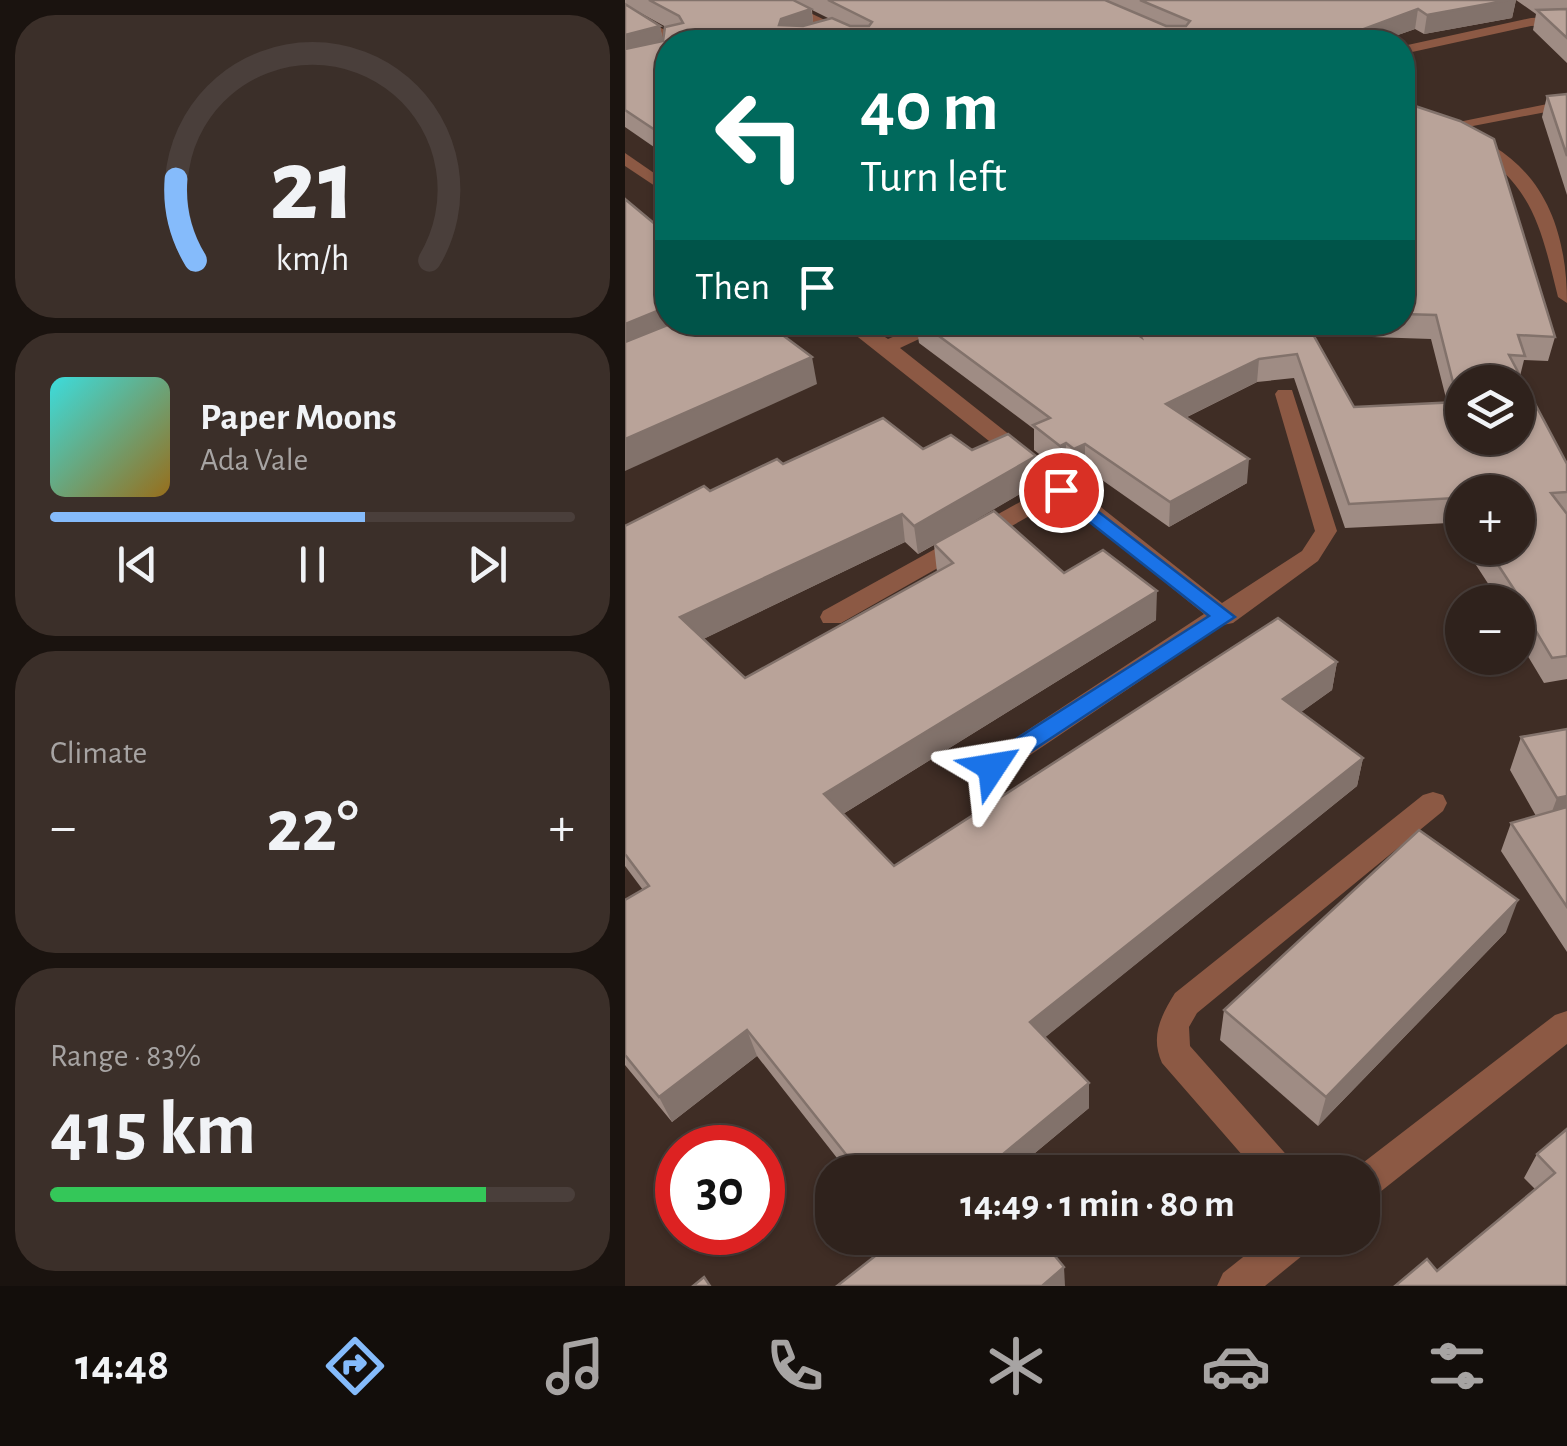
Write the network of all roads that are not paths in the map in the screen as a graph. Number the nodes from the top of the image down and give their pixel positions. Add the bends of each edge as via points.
1 (771, 0) edge
2 (1517, 11) dead end
3 (625, 12) edge
4 (1567, 20) edge
5 (1531, 22) junction
6 (837, 29) joint
7 (656, 30) edge
8 (834, 30) edge
9 (1415, 47) edge
10 (1567, 104) edge
11 (625, 158) edge
12 (655, 168) edge
13 (645, 172) junction
14 (655, 180) edge
15 (1567, 296) edge
16 (869, 335) edge
17 (914, 335) edge
18 (886, 346) junction
19 (1285, 394) dead end
20 (1061, 490) junction
21 (833, 617) dead end
22 (1224, 617) junction
23 (992, 767) dead end
24 (1433, 804) dead end
25 (1566, 1025) edge
26 (1264, 1155) edge
27 (1380, 1171) edge
28 (1274, 1255) edge
29 (1236, 1286) edge

1 - 6 street
2 - 5 street
3 - 7 street
4 - 5 street
5 - 9 street
6 - 8 street
10 - 15 street via 1439,124 1507,162 1541,199
11 - 13 street
12 - 13 street
13 - 14 street
16 - 18 street
17 - 18 street
18 - 20 street
19 - 22 street via 1326,530 1309,556
20 - 21 street
20 - 22 street
22 - 23 street
24 - 26 street via 1186,1003 1173,1025 1174,1052
25 - 27 street
28 - 29 street

